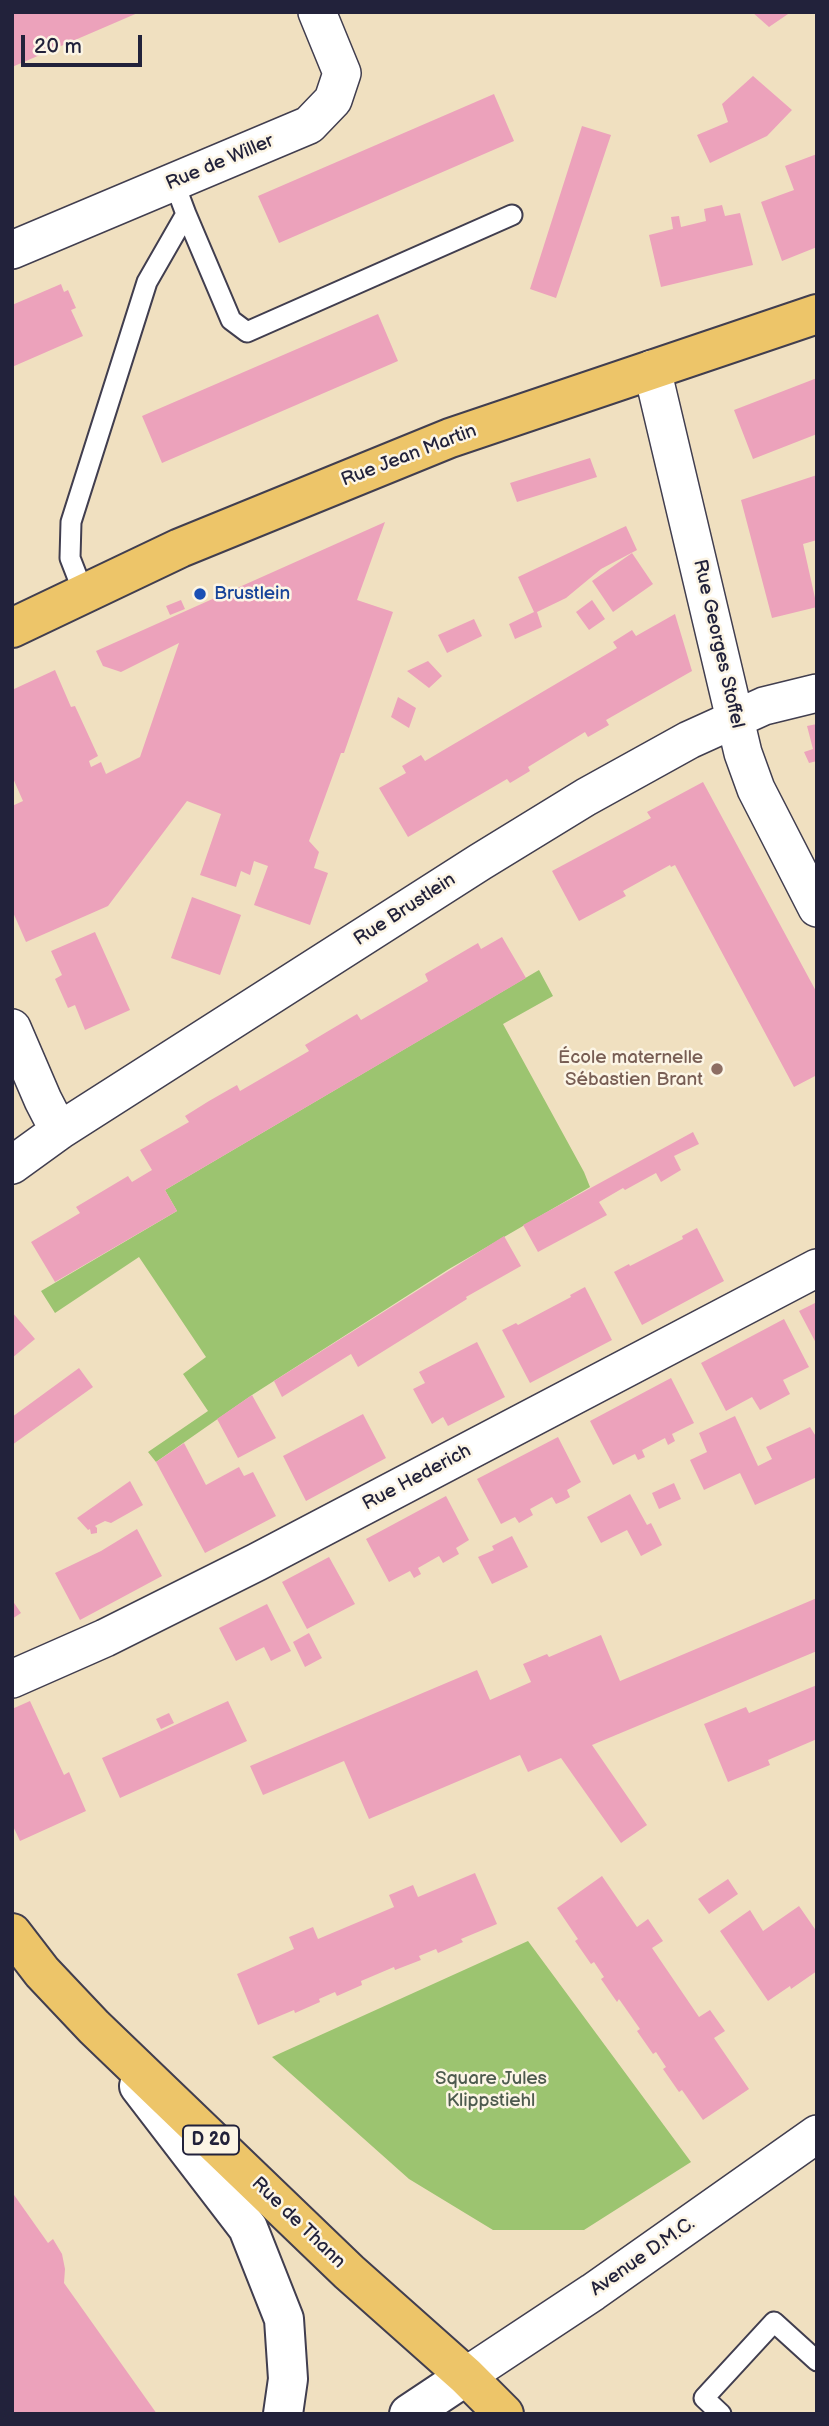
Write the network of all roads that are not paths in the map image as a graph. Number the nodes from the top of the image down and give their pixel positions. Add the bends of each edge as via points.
1 (317, 12) edge
2 (180, 198) junction
3 (512, 215) dead end
4 (12, 250) edge
5 (817, 314) edge
6 (652, 369) junction
7 (84, 594) junction
8 (12, 628) edge
9 (817, 693) edge
10 (735, 720) junction
11 (817, 908) edge
12 (12, 1028) edge
13 (59, 1131) junction
14 (12, 1165) edge
15 (817, 1268) edge
16 (12, 1679) edge
17 (12, 1933) edge
18 (94, 2027) junction
19 (817, 2134) edge
20 (814, 2352) edge
21 (466, 2376) junction
22 (283, 2414) edge
23 (410, 2414) edge
24 (504, 2414) edge
25 (721, 2414) edge

1 - 2 street, Rue de Willer via 342,73 333,100 309,125
2 - 3 lane via 231,320 247,332
2 - 4 street, Rue de Willer
2 - 7 lane via 147,282 71,522 70,558
5 - 6 main road, Rue Jean Martin
6 - 7 main road, Rue Jean Martin via 450,438 180,548
6 - 10 street, Rue Georges Stoffel
7 - 8 main road, Rue Jean Martin
9 - 10 street, Rue Brustlein via 764,706
10 - 11 street, Rue Georges Stoffel via 756,789
10 - 13 street, Rue Brustlein via 620,778 480,862
12 - 13 street
13 - 14 street, Rue Brustlein
15 - 16 street, Rue Hederich via 257,1562
17 - 18 main road, Rue de Thann / D 20
18 - 21 main road, Rue de Thann / D 20 via 349,2272
18 - 22 street via 248,2228 284,2319 288,2379
19 - 21 street, Avenue D.M.C.
20 - 25 lane via 774,2322 704,2398
21 - 23 street
21 - 24 main road, Rue de Thann / D 20

